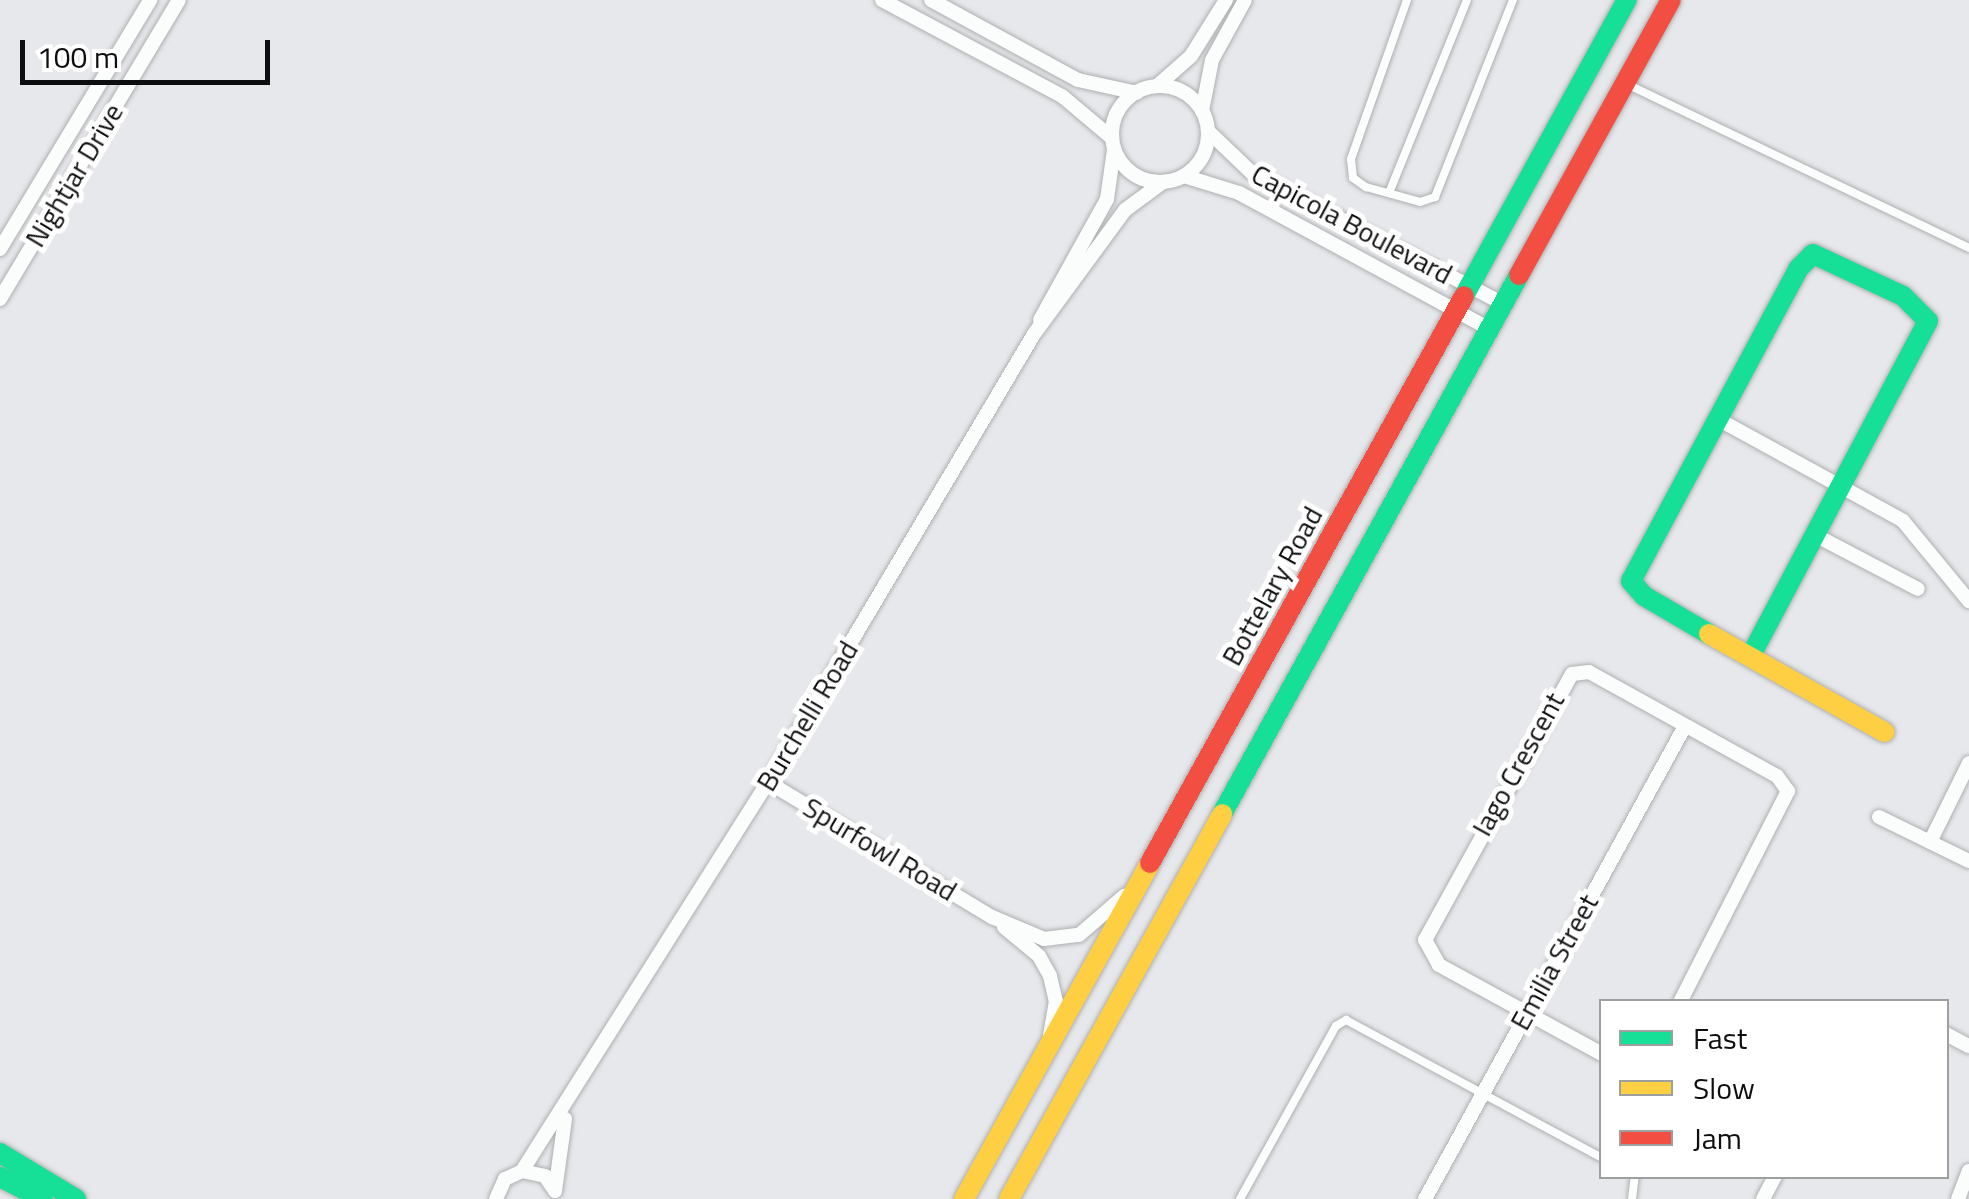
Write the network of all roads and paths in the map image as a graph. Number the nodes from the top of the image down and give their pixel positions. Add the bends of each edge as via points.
1 (150, 0) edge
2 (178, 0) edge
3 (882, 0) edge
4 (930, 0) edge
5 (1226, 0) edge
6 (1246, 0) edge
7 (1407, 0) edge
8 (1467, 0) edge
9 (1514, 0) edge
10 (1628, 0) edge
11 (1671, 0) edge
12 (1625, 83) junction
13 (1157, 86) junction
14 (1137, 92) junction
15 (1202, 111) junction
16 (1208, 131) junction
17 (1113, 143) junction
18 (1184, 176) junction
19 (1163, 182) junction
20 (1389, 194) junction
21 (1969, 248) edge
22 (0, 250) edge
23 (1470, 285) junction
24 (0, 299) edge
25 (1506, 305) junction
26 (1456, 312) junction
27 (1492, 330) junction
28 (1034, 334) junction
29 (1716, 418) junction
30 (1843, 486) junction
31 (1815, 535) junction
32 (1918, 590) dead end
33 (1969, 601) edge
34 (1750, 657) junction
35 (1685, 726) junction
36 (1884, 732) dead end
37 (1969, 763) edge
38 (768, 782) junction
39 (1879, 817) dead end
40 (1930, 842) junction
41 (1969, 861) edge
42 (1146, 870) junction
43 (992, 917) junction
44 (1682, 999) edge
45 (1526, 1012) junction
46 (1599, 1052) edge
47 (1045, 1060) junction
48 (1482, 1094) junction
49 (575, 1096) junction
50 (0, 1152) edge
51 (1599, 1156) edge
52 (522, 1170) junction
53 (1969, 1171) edge
54 (0, 1177) edge
55 (556, 1195) edge
56 (43, 1199) edge
57 (76, 1199) edge
58 (496, 1199) edge
59 (964, 1199) edge
60 (1009, 1199) edge
61 (1240, 1199) edge
62 (1425, 1199) edge
63 (1958, 1199) edge

1 - 22 street, Nightjar Drive
2 - 24 street, Nightjar Drive
3 - 17 street via 1062,96
4 - 14 street via 1078,80
5 - 13 street via 1191,56
6 - 15 street via 1212,60
7 - 20 lane via 1350,159 1353,178
8 - 20 lane
9 - 20 lane via 1435,198 1420,202
10 - 23 main road, Bottelary Road
11 - 12 main road
12 - 21 lane
12 - 25 main road
13 - 14 street
13 - 15 street via 1178,90
14 - 17 street via 1116,116
15 - 16 street
16 - 18 street via 1199,161
16 - 23 street, Capicola Boulevard via 1252,173
17 - 19 street via 1133,174
17 - 28 street, Burchelli Road via 1107,199 1069,257
18 - 19 street
18 - 26 street, Capicola Boulevard via 1239,193
19 - 28 street, Burchelli Road via 1126,210
23 - 25 street, Capicola Boulevard
23 - 26 main road, Bottelary Road
25 - 27 main road
26 - 27 street, Capicola Boulevard
26 - 42 main road, Bottelary Road
27 - 60 main road
28 - 38 street, Burchelli Road
29 - 30 street
29 - 30 main road via 1806,256 1822,256 1903,296 1927,313 1924,334
29 - 34 main road via 1631,581 1644,596
30 - 31 main road
30 - 33 street via 1903,521
31 - 32 street
31 - 34 main road
34 - 36 main road
35 - 44 street, Iago Crescent via 1778,776 1788,799
35 - 45 street, Emilia Street
35 - 45 street, Iago Crescent via 1589,672 1572,674 1494,806 1425,940 1439,964
37 - 40 street
38 - 43 street, Spurfowl Road
38 - 49 street, Burchelli Road
39 - 40 street
40 - 41 street
42 - 43 street, Spurfowl Road via 1079,935 1044,938
42 - 47 main road, Bottelary Road
43 - 47 street, Spurfowl Road via 1039,956 1050,976 1056,1001
45 - 46 street, Iago Crescent
45 - 48 street, Emilia Street
47 - 59 main road, Bottelary Road
48 - 51 lane
48 - 61 lane via 1352,1021 1341,1022
48 - 62 street, Emilia Street
49 - 52 street, Burchelli Road
49 - 55 street, Burchelli Road via 558,1142
50 - 57 main road
52 - 55 street via 544,1176
52 - 58 street, Burchelli Road via 504,1179
53 - 63 street
54 - 56 main road

